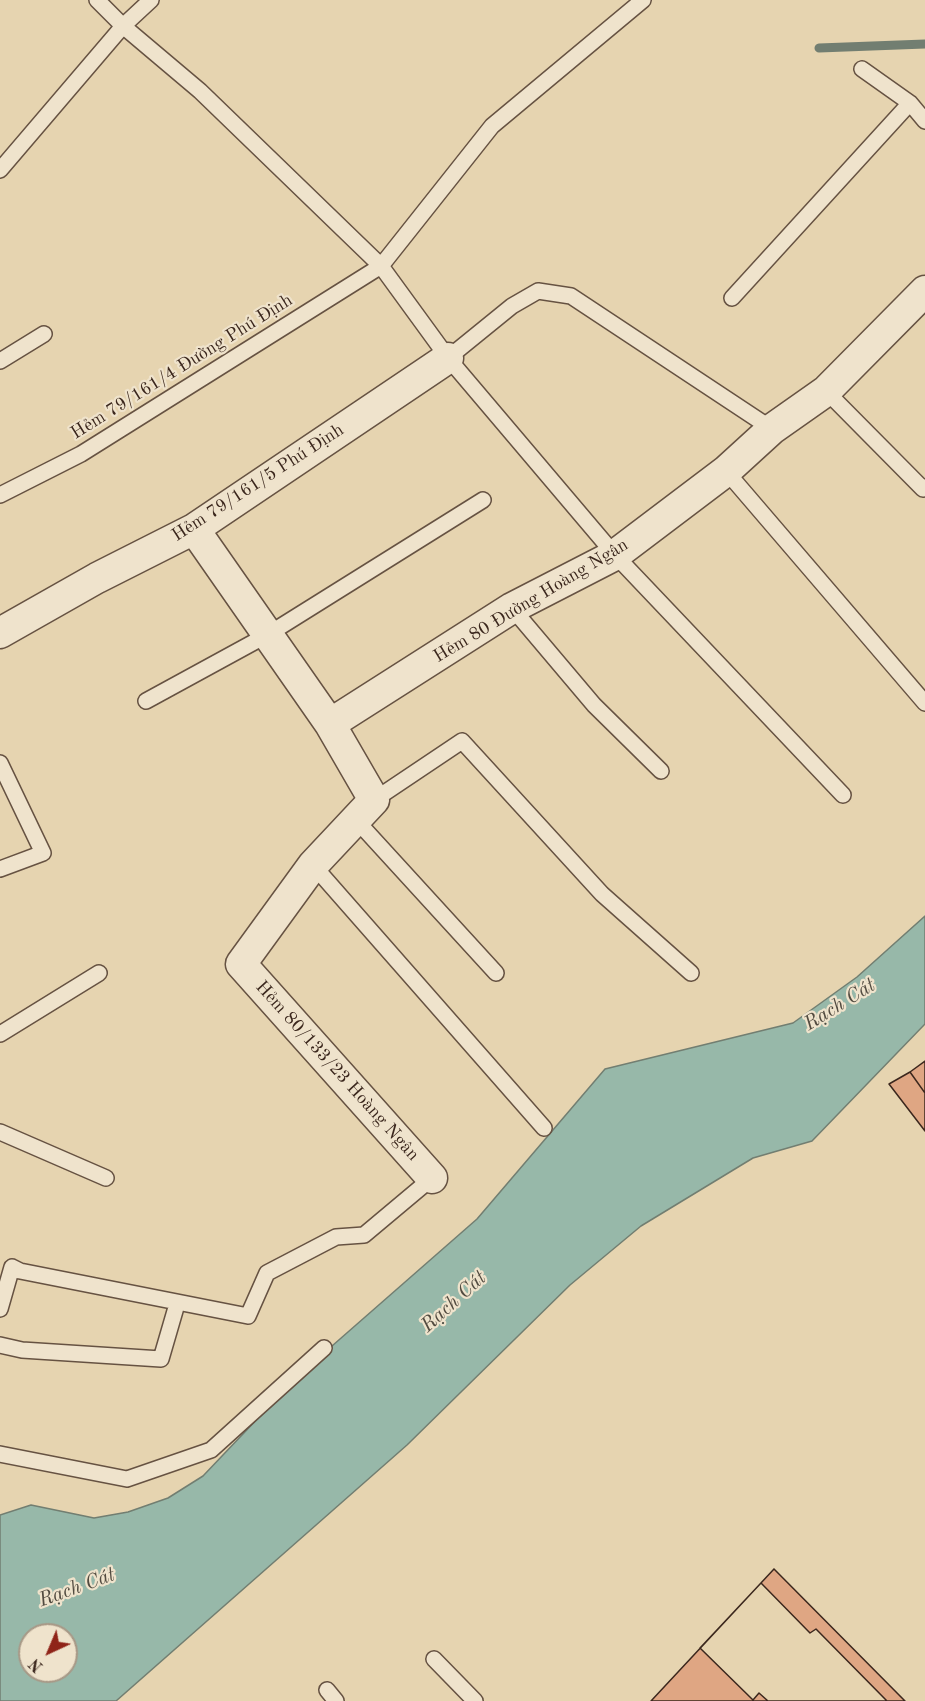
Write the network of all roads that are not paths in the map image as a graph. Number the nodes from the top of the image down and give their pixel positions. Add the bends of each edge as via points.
1 (97, 0) edge
2 (151, 0) edge
3 (643, 0) edge
4 (123, 26) junction
5 (862, 69) dead end
6 (910, 103) junction
7 (925, 121) edge
8 (0, 170) edge
9 (381, 266) junction
10 (925, 291) edge
11 (732, 298) dead end
12 (44, 334) dead end
13 (447, 358) junction
14 (0, 361) edge
15 (826, 391) junction
16 (772, 429) junction
17 (726, 471) junction
18 (924, 489) edge
19 (0, 495) edge
20 (483, 500) dead end
21 (194, 529) junction
22 (615, 555) junction
23 (512, 608) junction
24 (0, 633) edge
25 (267, 635) junction
26 (146, 701) dead end
27 (925, 703) edge
28 (330, 724) junction
29 (0, 763) edge
30 (661, 771) dead end
31 (843, 795) dead end
32 (366, 811) junction
33 (313, 865) junction
34 (0, 869) edge
35 (99, 973) dead end
36 (496, 973) dead end
37 (691, 973) dead end
38 (0, 1034) edge
39 (544, 1128) dead end
40 (0, 1132) edge
41 (106, 1178) dead end
42 (432, 1178) joint
43 (177, 1304) junction
44 (0, 1309) edge
45 (0, 1345) edge
46 (324, 1348) dead end
47 (0, 1454) edge
48 (434, 1659) dead end
49 (475, 1701) edge

1 - 4 lane
2 - 4 lane
3 - 9 lane, Hẻm 79/161/4 Đường Phú Định via 492,126
4 - 8 lane
4 - 9 lane via 200,91
5 - 6 lane
6 - 7 lane
6 - 11 lane
9 - 13 lane
9 - 19 lane, Hẻm 79/161/4 Đường Phú Định via 81,454
10 - 15 street, Hẻm 80 Đường Hoàng Ngân
12 - 14 lane
13 - 16 lane via 512,306 538,291 571,296
13 - 21 street, Hẻm 79/161/5 Phú Định
13 - 22 lane
15 - 16 street, Hẻm 80 Đường Hoàng Ngân
15 - 18 lane
16 - 17 street, Hẻm 80 Đường Hoàng Ngân
17 - 22 street, Hẻm 80 Đường Hoàng Ngân
17 - 27 lane
20 - 25 lane
21 - 24 street, Hẻm 79/161/5 Phú Định
21 - 25 street
22 - 23 street, Hẻm 80 Đường Hoàng Ngân
22 - 31 lane
23 - 28 street, Hẻm 80 Đường Hoàng Ngân
23 - 30 lane via 594,705
25 - 26 lane
25 - 28 street
28 - 32 street
29 - 34 lane via 43,853
32 - 33 street
32 - 36 lane
32 - 37 lane via 462,741 602,894
33 - 39 lane
33 - 42 street, Hẻm 80/133/23 Hoàng Ngân via 241,964
35 - 38 lane
40 - 41 lane
42 - 43 lane via 364,1235 336,1237 267,1273 248,1316
43 - 44 lane via 12,1267
43 - 45 lane via 161,1359 22,1350
46 - 47 lane via 211,1450 127,1479
48 - 49 lane

